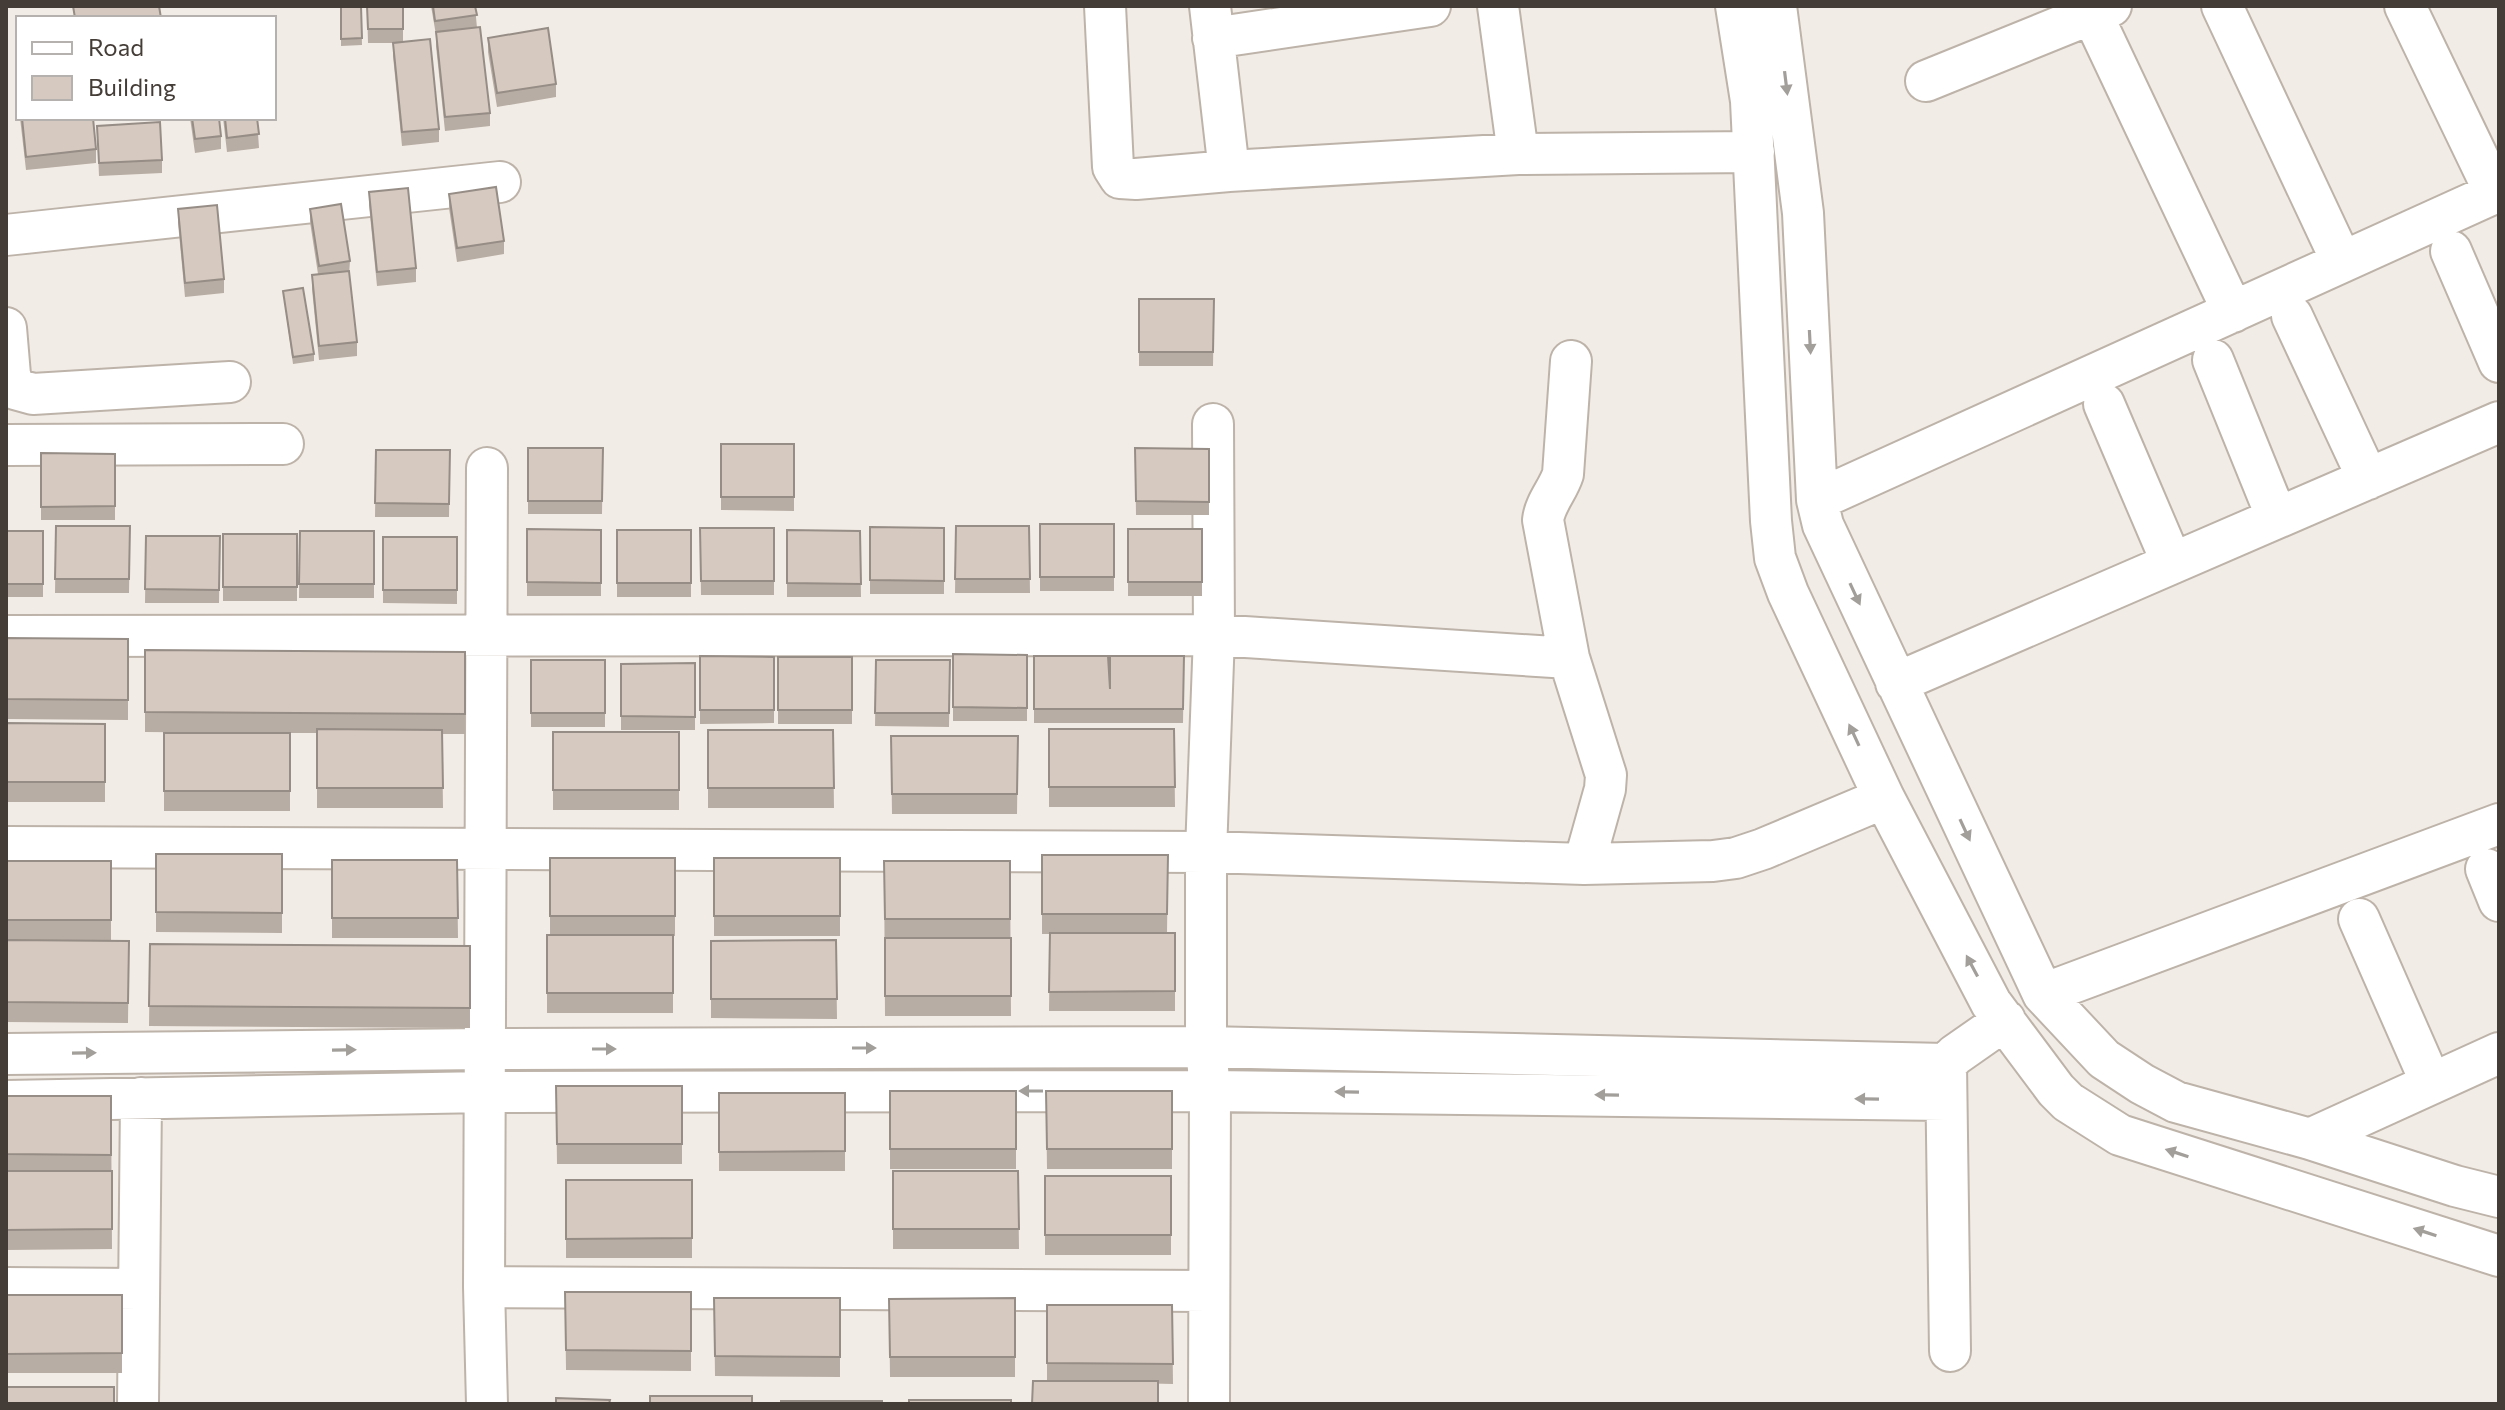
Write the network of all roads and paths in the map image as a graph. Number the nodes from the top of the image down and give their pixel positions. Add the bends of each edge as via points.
1 (1105, 6) edge
2 (1430, 6) edge
3 (1498, 6) edge
4 (1736, 6) edge
5 (1776, 6) edge
6 (2222, 6) edge
7 (2405, 6) edge
8 (2102, 10) edge
9 (1212, 22) edge
10 (1926, 81) dead end
11 (1754, 152) junction
12 (1518, 154) junction
13 (1229, 171) junction
14 (500, 182) dead end
15 (2497, 192) edge
16 (6, 235) edge
17 (2451, 251) dead end
18 (1806, 259) junction
19 (2342, 262) junction
20 (1759, 264) junction
21 (2233, 312) junction
22 (2292, 316) dead end
23 (6, 328) edge
24 (2213, 360) dead end
25 (1571, 361) dead end
26 (2499, 362) edge
27 (230, 382) dead end
28 (2104, 404) dead end
29 (2499, 422) edge
30 (1213, 424) dead end
31 (283, 444) dead end
32 (6, 445) edge
33 (487, 468) dead end
34 (2368, 479) junction
35 (1817, 500) junction
36 (2277, 518) junction
37 (2172, 563) junction
38 (486, 635) junction
39 (1214, 635) junction
40 (6, 636) edge
41 (1569, 658) junction
42 (1896, 683) junction
43 (1884, 798) junction
44 (2499, 824) edge
45 (6, 847) edge
46 (487, 850) junction
47 (1206, 852) junction
48 (1584, 864) junction
49 (2359, 919) dead end
50 (2043, 994) junction
51 (2005, 1020) junction
52 (1206, 1047) junction
53 (485, 1049) junction
54 (2499, 1053) edge
55 (6, 1054) edge
56 (1945, 1082) junction
57 (2431, 1083) junction
58 (1210, 1091) junction
59 (486, 1092) junction
60 (141, 1098) junction
61 (6, 1101) edge
62 (2310, 1139) junction
63 (2499, 1197) edge
64 (2499, 1256) edge
65 (484, 1287) junction
66 (6, 1288) edge
67 (138, 1289) junction
68 (1209, 1291) junction
69 (1950, 1351) dead end
70 (138, 1404) edge
71 (487, 1404) edge
72 (1209, 1404) edge

1 - 13 street via 1113,167 1120,178
2 - 9 street
3 - 12 street
4 - 11 street
5 -> 18 street
6 - 19 street
7 - 15 street
8 - 10 street
8 - 21 street
9 - 13 street
11 - 12 street
11 - 20 street
12 - 13 street
14 - 16 street
15 - 19 street
17 - 26 street
18 - 20 street
18 -> 35 street
19 - 21 street
43 -> 20 street via 1775,558
21 - 35 street
22 - 34 street
23 - 27 street via 15,389 33,394
24 - 36 street
25 - 41 street via 1563,474 1543,520
28 - 37 street
29 - 34 street
30 - 39 street
31 - 32 street
33 - 38 street
34 - 36 street
35 -> 42 street via 1823,525
36 - 37 street
37 - 42 street
38 - 39 street
38 - 40 street
38 - 46 street
39 - 41 street
39 - 47 street
41 - 48 street via 1606,775
42 -> 50 street
43 - 48 street via 1736,858
51 -> 43 street via 1991,1003
44 - 50 street
45 - 46 street
46 - 47 street
46 - 53 street
47 - 48 street
47 - 52 street
49 - 57 street
50 - 62 street via 2104,1059 2142,1084 2176,1102
51 - 56 street via 1955,1055
64 -> 51 street via 2120,1135 2068,1102
53 -> 52 street
52 - 56 street
52 - 58 street
55 -> 53 street
53 - 59 street
54 - 57 street
56 -> 58 street
56 - 69 street
57 - 62 street
58 -> 59 street
58 - 68 street
59 - 60 street
59 - 65 street
60 - 61 street
60 - 67 street
62 - 63 street
65 - 68 street
65 - 71 street
66 - 67 street
67 - 70 street
68 - 72 street

